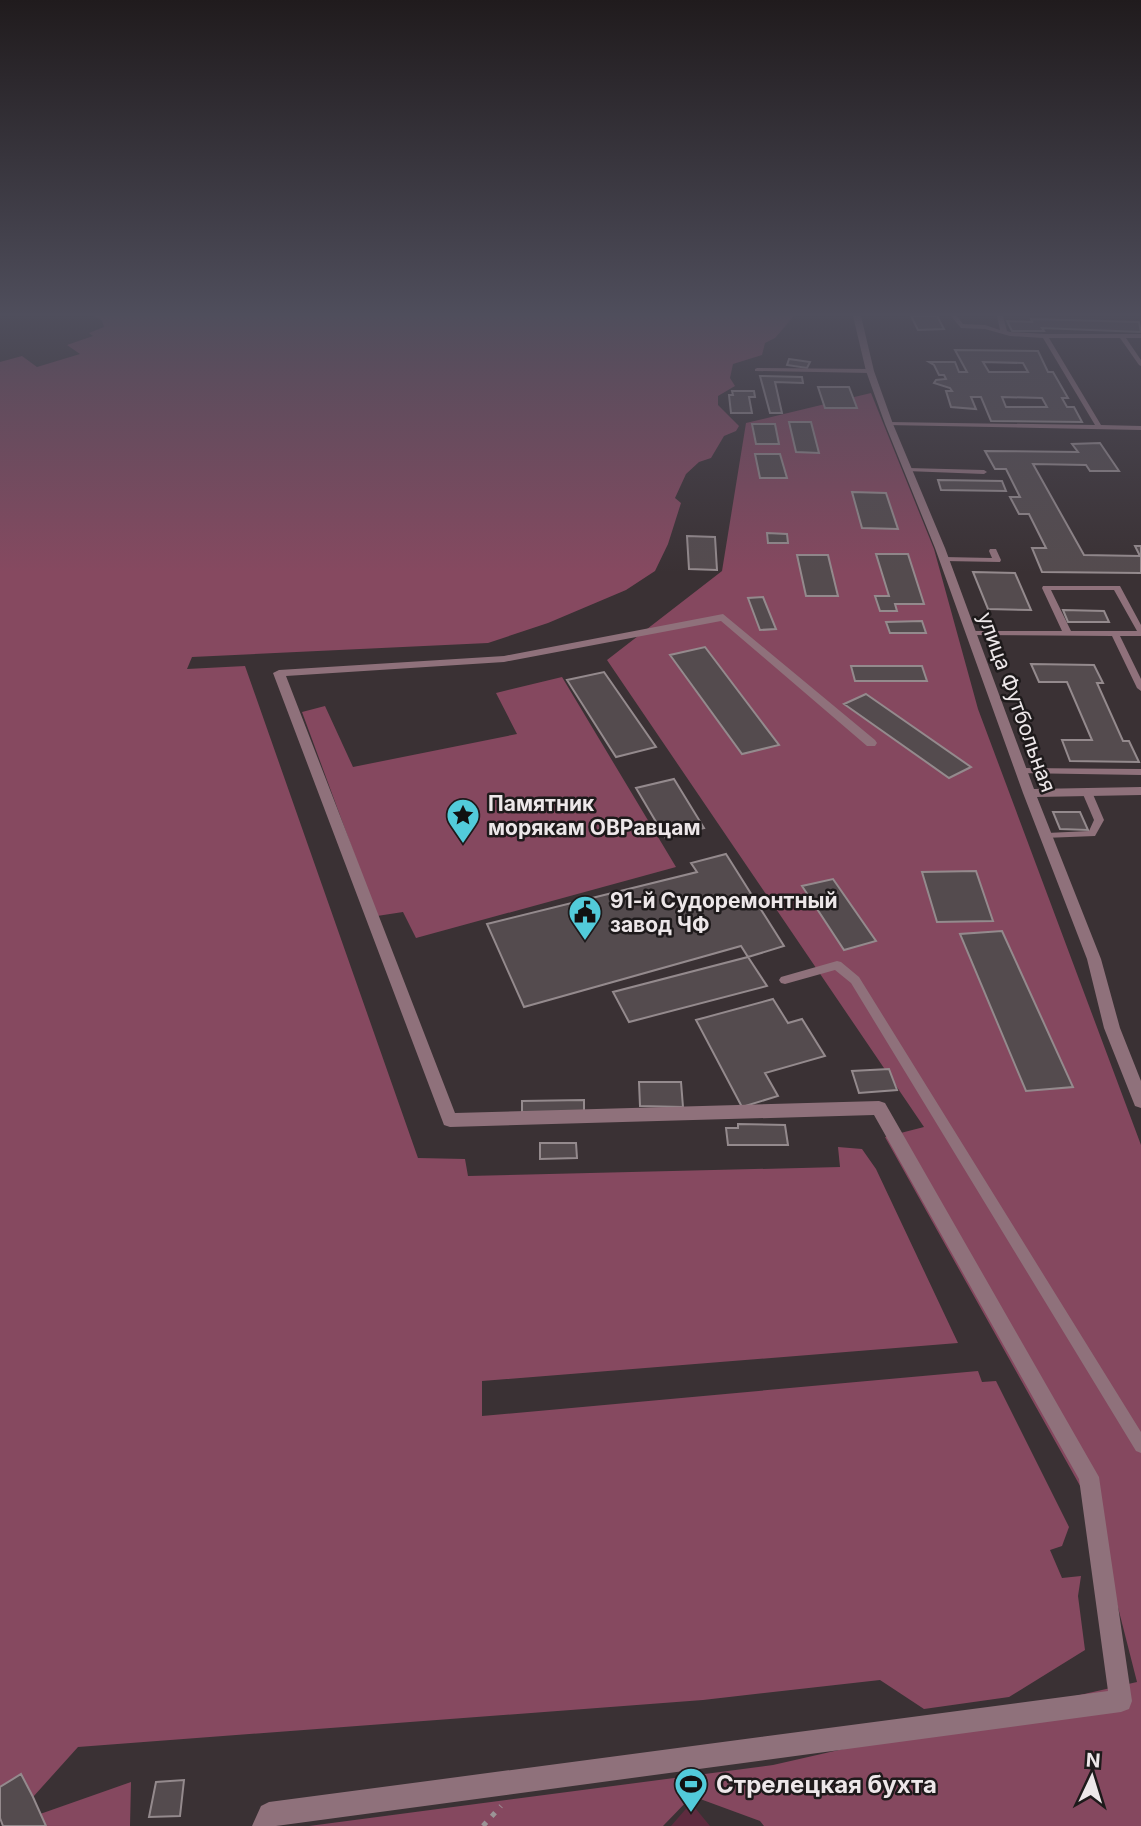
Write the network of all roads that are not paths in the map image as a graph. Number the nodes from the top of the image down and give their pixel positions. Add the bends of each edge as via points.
1 (881, 401) edge
2 (1084, 401) edge
3 (889, 424) junction
4 (1099, 427) junction
5 (1141, 428) edge
6 (908, 470) junction
7 (984, 472) dead end
8 (993, 551) dead end
9 (944, 559) junction
10 (1141, 633) edge
11 (971, 634) junction
12 (1068, 634) junction
13 (1115, 634) junction
14 (1141, 688) edge
15 (871, 743) dead end
16 (1021, 771) junction
17 (1141, 772) edge
18 (1141, 791) edge
19 (1087, 792) junction
20 (1029, 793) junction
21 (1047, 836) junction
22 (785, 980) dead end
23 (1140, 1094) edge
24 (1141, 1446) edge
25 (264, 1826) edge

1 - 3 street, улица Футбольная
2 - 4 lane
3 - 4 lane
3 - 6 street, улица Футбольная
4 - 5 lane
6 - 7 lane
6 - 9 street, улица Футбольная
8 - 9 lane via 997,560
9 - 11 street, улица Футбольная
10 - 12 lane via 1117,588 1046,588
10 - 13 lane
11 - 12 lane
11 - 16 street, улица Футбольная
12 - 13 lane
13 - 14 lane
15 - 25 street via 723,617 504,659 279,673 450,1120 879,1108 1089,1476 1121,1701 269,1814
16 - 17 lane
16 - 20 street, улица Футбольная
18 - 19 street
19 - 20 street
19 - 21 lane via 1099,820 1092,834
20 - 21 street, улица Футбольная
21 - 23 street, улица Футбольная via 1094,959 1112,1028
22 - 24 lane via 837,965 855,980

